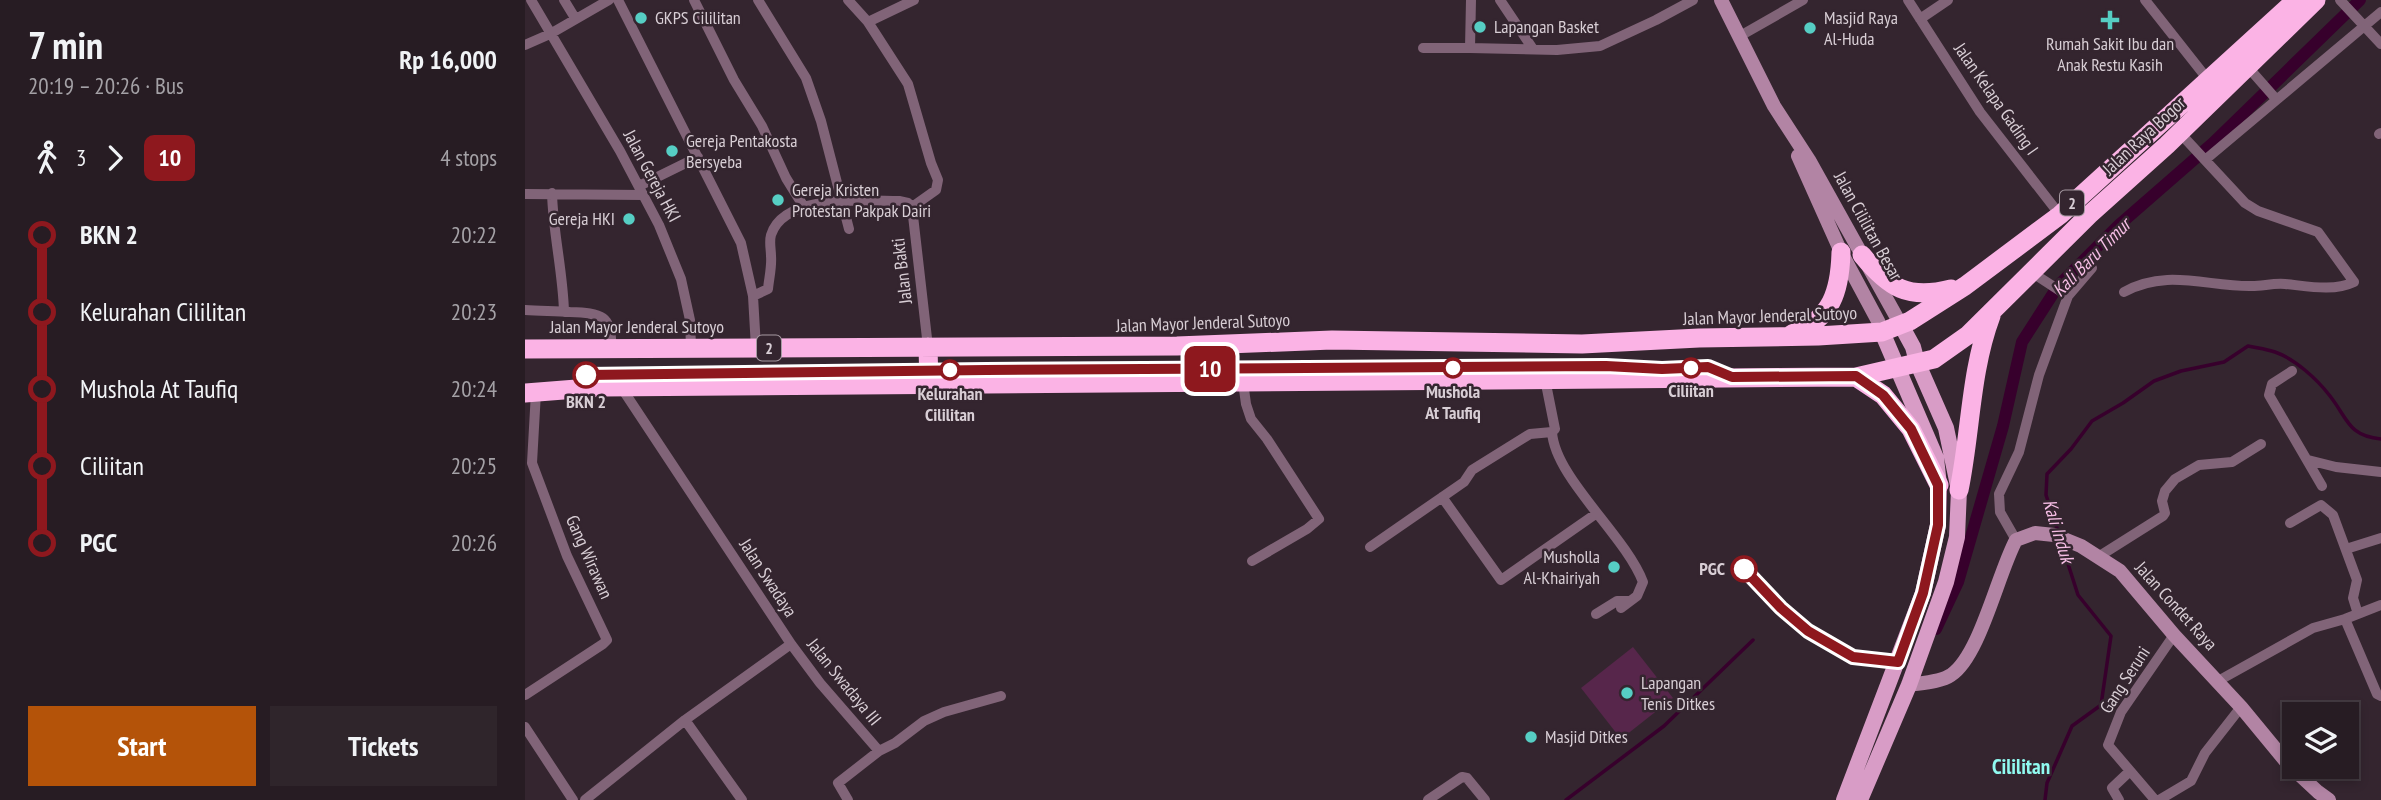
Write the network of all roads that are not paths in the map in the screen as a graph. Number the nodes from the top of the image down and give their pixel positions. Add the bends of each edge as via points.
1 (531, 0) edge
2 (564, 0) edge
3 (609, 0) edge
4 (618, 0) edge
5 (694, 0) edge
6 (758, 0) edge
7 (848, 0) edge
8 (913, 0) edge
9 (1471, 0) edge
10 (1500, 0) edge
11 (1693, 0) edge
12 (1721, 0) edge
13 (1803, 0) edge
14 (1908, 0) edge
15 (1948, 0) edge
16 (2145, 0) edge
17 (2316, 0) edge
18 (2291, 2) edge
19 (2347, 8) edge
20 (2381, 12) edge
21 (575, 18) junction
22 (1920, 19) junction
23 (868, 22) junction
24 (2366, 27) junction
25 (550, 34) junction
26 (1740, 36) junction
27 (2381, 44) edge
28 (525, 46) edge
29 (1423, 48) dead end
30 (1470, 48) junction
31 (1533, 49) junction
32 (2247, 66) junction
33 (2209, 81) junction
34 (2275, 97) junction
35 (1786, 126) junction
36 (2179, 132) junction
37 (698, 157) junction
38 (2204, 159) junction
39 (642, 190) junction
40 (552, 193) junction
41 (525, 194) edge
42 (841, 200) junction
43 (804, 207) junction
44 (912, 207) junction
45 (2060, 215) junction
46 (849, 229) dead end
47 (1841, 252) junction
48 (1862, 255) junction
49 (2092, 268) dead end
50 (2039, 277) junction
51 (1965, 286) junction
52 (2124, 292) dead end
53 (2066, 294) junction
54 (753, 296) junction
55 (525, 310) edge
56 (564, 312) junction
57 (1993, 312) junction
58 (1901, 325) junction
59 (1882, 332) junction
60 (1781, 337) junction
61 (691, 347) junction
62 (927, 347) junction
63 (756, 348) junction
64 (525, 349) edge
65 (611, 349) junction
66 (1915, 354) junction
67 (1894, 363) junction
68 (2292, 371) dead end
69 (1856, 376) junction
70 (1545, 379) junction
71 (1243, 382) junction
72 (929, 385) junction
73 (621, 387) junction
74 (531, 392) edge
75 (1552, 432) junction
76 (2261, 444) dead end
77 (2308, 460) junction
78 (2381, 472) edge
79 (1938, 485) junction
80 (2322, 486) dead end
81 (1959, 490) junction
82 (1442, 497) junction
83 (1597, 513) junction
84 (2290, 523) dead end
85 (2381, 538) edge
86 (2016, 540) junction
87 (1370, 547) dead end
88 (2346, 549) junction
89 (2098, 557) junction
90 (1252, 561) dead end
91 (2381, 605) edge
92 (1596, 614) dead end
93 (2358, 614) junction
94 (2345, 619) junction
95 (2174, 635) junction
96 (790, 643) junction
97 (2218, 681) junction
98 (1909, 685) junction
99 (525, 695) edge
100 (1002, 696) dead end
101 (2381, 696) edge
102 (2241, 707) junction
103 (685, 720) junction
104 (525, 727) edge
105 (879, 751) junction
106 (2130, 771) junction
107 (573, 800) edge
108 (586, 800) edge
109 (742, 800) edge
110 (848, 800) edge
111 (1428, 800) edge
112 (1485, 800) edge
113 (1844, 800) edge
114 (1860, 800) edge
115 (2119, 800) edge
116 (2157, 800) edge
117 (2329, 800) edge

1 - 25 street, Jalan Gereja HKI
2 - 21 street
3 - 21 street
4 - 37 street
5 - 43 street
6 - 42 street via 806,78
7 - 23 street
8 - 23 street
9 - 30 street
10 - 31 street
11 - 31 street via 1600,46
12 - 26 street, Jalan Cililitan Besar
13 - 26 street
14 - 22 street, Jalan Kelapa Gading I
15 - 22 street
16 - 33 street
17 - 32 highway, Jalan Raya Bogor / 2
18 - 33 highway, Jalan Raya Bogor / 2
19 - 24 street
20 - 24 street
21 - 25 street
22 - 45 street, Jalan Kelapa Gading I via 1980,113
23 - 44 street via 908,84 938,180 936,190
24 - 27 street
24 - 34 street
25 - 28 street
25 - 39 street, Jalan Gereja HKI
26 - 35 street, Jalan Cililitan Besar
29 - 30 street
30 - 31 street
32 - 34 street
32 - 36 highway, Jalan Raya Bogor / 2
33 - 45 highway, Jalan Raya Bogor / 2
34 - 38 street
35 - 47 street, Jalan Cililitan Besar
35 - 48 street, Jalan Cililitan Besar
36 - 38 street
36 - 50 highway, Jalan Raya Bogor / 2 via 2089,215
37 - 39 street
37 - 54 street via 741,243
38 - 52 street via 2252,208 2318,232 2354,282 2312,288 2172,279 2142,283
39 - 40 street
39 - 61 street, Jalan Gereja HKI via 681,279
40 - 41 street
40 - 56 street
42 - 43 street
42 - 44 street via 899,201
42 - 46 street
43 - 54 street via 777,223 771,237 768,289
44 - 62 street, Jalan Bakti
45 - 51 highway, Jalan Raya Bogor / 2
47 - 59 street, Jalan Cililitan Besar
47 - 60 highway via 1839,282 1828,309 1812,324
48 - 51 highway via 1876,273 1909,293
48 - 58 street, Jalan Cililitan Besar
49 - 53 street
50 - 53 street
50 - 57 highway, Jalan Raya Bogor / 2
51 - 58 highway, Jalan Raya Bogor / 2
53 - 86 street via 2019,452 1999,494 2000,512
54 - 63 street
55 - 56 street
56 - 65 street via 601,315 611,329
57 - 66 highway, Jalan Raya Bogor / 2 via 1934,359
57 - 81 highway via 1976,365
58 - 59 highway, Jalan Raya Bogor / 2
58 - 66 main road, Jalan Cililitan Besar
59 - 60 highway, Jalan Mayor Jenderal Sutoyo / 2
59 - 67 main road, Jalan Cililitan Besar
60 - 62 highway, Jalan Mayor Jenderal Sutoyo / 2 via 1582,344 1332,340
61 - 63 highway, Jalan Mayor Jenderal Sutoyo / 2
61 - 65 highway, Jalan Mayor Jenderal Sutoyo / 2
62 - 63 highway, Jalan Mayor Jenderal Sutoyo / 2
62 - 72 highway
64 - 65 highway, Jalan Mayor Jenderal Sutoyo / 2
66 - 67 highway, Jalan Raya Bogor / 2
66 - 81 main road, Jalan Cililitan Besar via 1946,428
67 - 69 highway, 2
67 - 79 main road, Jalan Cililitan Besar via 1936,458
68 - 77 street via 2272,384 2269,396
69 - 70 highway, 2
69 - 79 highway via 1883,395 1911,429
70 - 71 highway, 2
70 - 75 street
71 - 72 highway, 2
71 - 90 street via 1251,419 1319,519
72 - 73 highway, 2
73 - 74 highway, 2
73 - 96 street, Jalan Swadaya
74 - 99 street, Gang Wirawan via 532,463 567,556 607,640
75 - 82 street via 1531,435 1472,470 1464,482
75 - 83 street via 1559,457
76 - 89 street via 2232,463 2199,465 2175,479 2162,501 2165,513
77 - 78 street
77 - 80 street
79 - 113 main road, Jalan Cililitan Besar via 1938,525 1923,593
81 - 98 main road, Jalan Cililitan Besar via 1957,537 1949,571
82 - 83 street via 1501,580
82 - 87 street
83 - 92 street via 1628,552 1643,582 1640,592 1625,604 1617,601
84 - 88 street via 2321,505 2333,515
85 - 88 street
86 - 89 street, Jalan Condet Raya via 2035,533 2053,535
86 - 98 street via 1962,664 1950,676
88 - 93 street via 2357,580 2353,598
89 - 95 street, Jalan Condet Raya via 2120,571
91 - 93 street
93 - 94 street
94 - 97 street via 2313,628
94 - 101 street
95 - 97 street, Jalan Condet Raya
95 - 106 street, Gang Seruni via 2121,712 2108,745
96 - 103 street, Jalan Swadaya
96 - 105 street, Jalan Swadaya III
97 - 102 street, Jalan Condet Raya
98 - 114 main road, Jalan Cililitan Besar
100 - 105 street via 944,712
102 - 116 street via 2205,753 2190,781
102 - 117 street, Jalan Condet Raya via 2288,764
103 - 108 street, Jalan Swadaya
103 - 109 street
104 - 107 street
105 - 110 street, Jalan Swadaya III via 838,783
106 - 115 street via 2112,788
106 - 116 street
111 - 112 street via 1462,777

